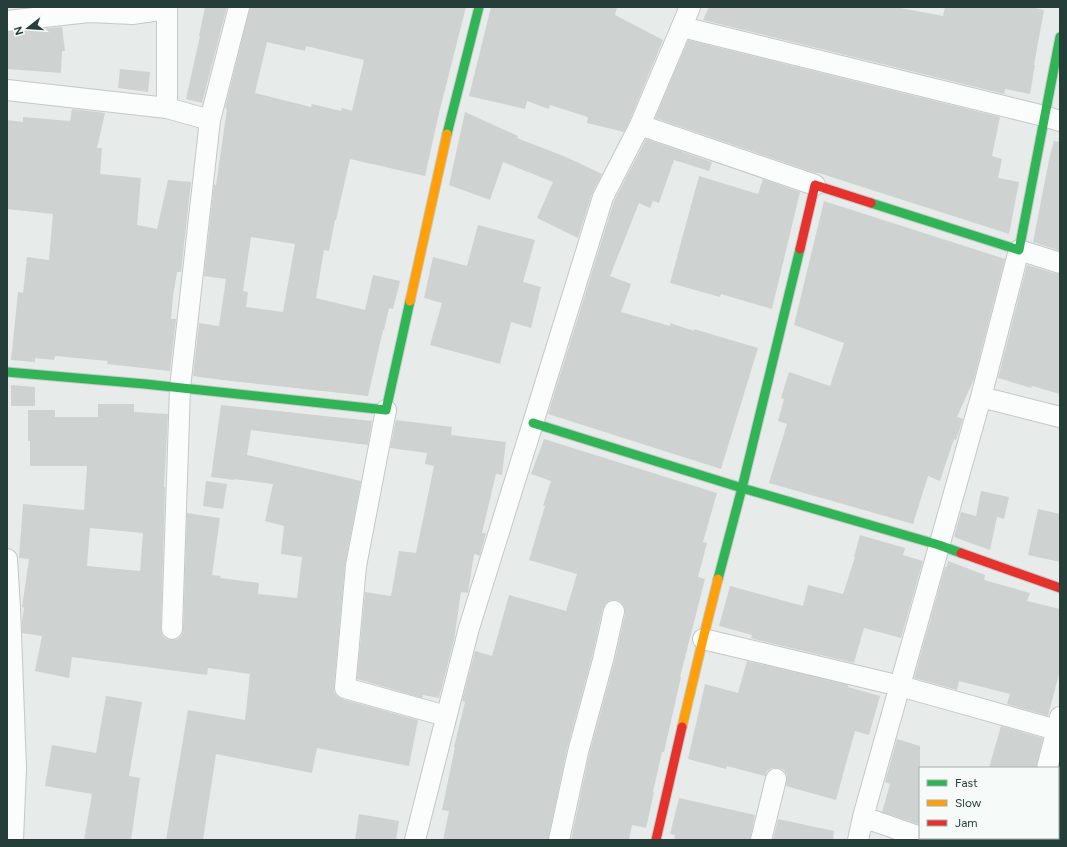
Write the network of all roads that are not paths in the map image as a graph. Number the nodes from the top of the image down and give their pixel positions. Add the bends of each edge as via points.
1 (239, 7) edge
2 (479, 7) edge
3 (690, 7) edge
4 (167, 8) edge
5 (86, 10) edge
6 (7, 20) edge
7 (682, 27) junction
8 (1060, 37) edge
9 (7, 90) edge
10 (167, 108) junction
11 (1052, 119) edge
12 (210, 120) junction
13 (640, 125) junction
14 (815, 185) junction
15 (1019, 250) junction
16 (1060, 263) edge
17 (7, 372) edge
18 (180, 388) junction
19 (981, 397) junction
20 (386, 410) junction
21 (1060, 417) edge
22 (533, 423) junction
23 (742, 488) junction
24 (939, 545) junction
25 (7, 559) edge
26 (1060, 588) edge
27 (614, 611) dead end
28 (172, 629) dead end
29 (703, 639) junction
30 (900, 686) junction
31 (446, 716) junction
32 (1059, 726) edge
33 (1047, 767) edge
34 (776, 779) dead end
35 (863, 817) junction
36 (919, 837) edge
37 (13, 840) edge
38 (415, 840) edge
39 (559, 840) edge
40 (656, 840) edge
41 (760, 840) edge
42 (858, 840) edge

1 - 12 street
2 - 20 street via 451,116
3 - 7 street
4 - 5 street via 132,14
4 - 10 street
5 - 6 street
7 - 11 street
7 - 13 street
8 - 11 street
9 - 10 street
10 - 12 street
11 - 15 street
12 - 18 street
13 - 14 street
13 - 22 street via 603,197
14 - 15 street
14 - 23 street
15 - 16 street
15 - 19 street
17 - 18 street
18 - 20 street
18 - 28 street
19 - 21 street
19 - 24 street
20 - 31 street via 356,566 344,688
22 - 23 street
22 - 31 street via 469,628
23 - 24 street
23 - 29 street
24 - 26 street
24 - 30 street
25 - 37 street via 16,768
27 - 39 street via 578,752
29 - 30 street
29 - 40 street
30 - 32 street
30 - 35 street
31 - 38 street
32 - 33 street
34 - 41 street
35 - 36 street
35 - 42 street

